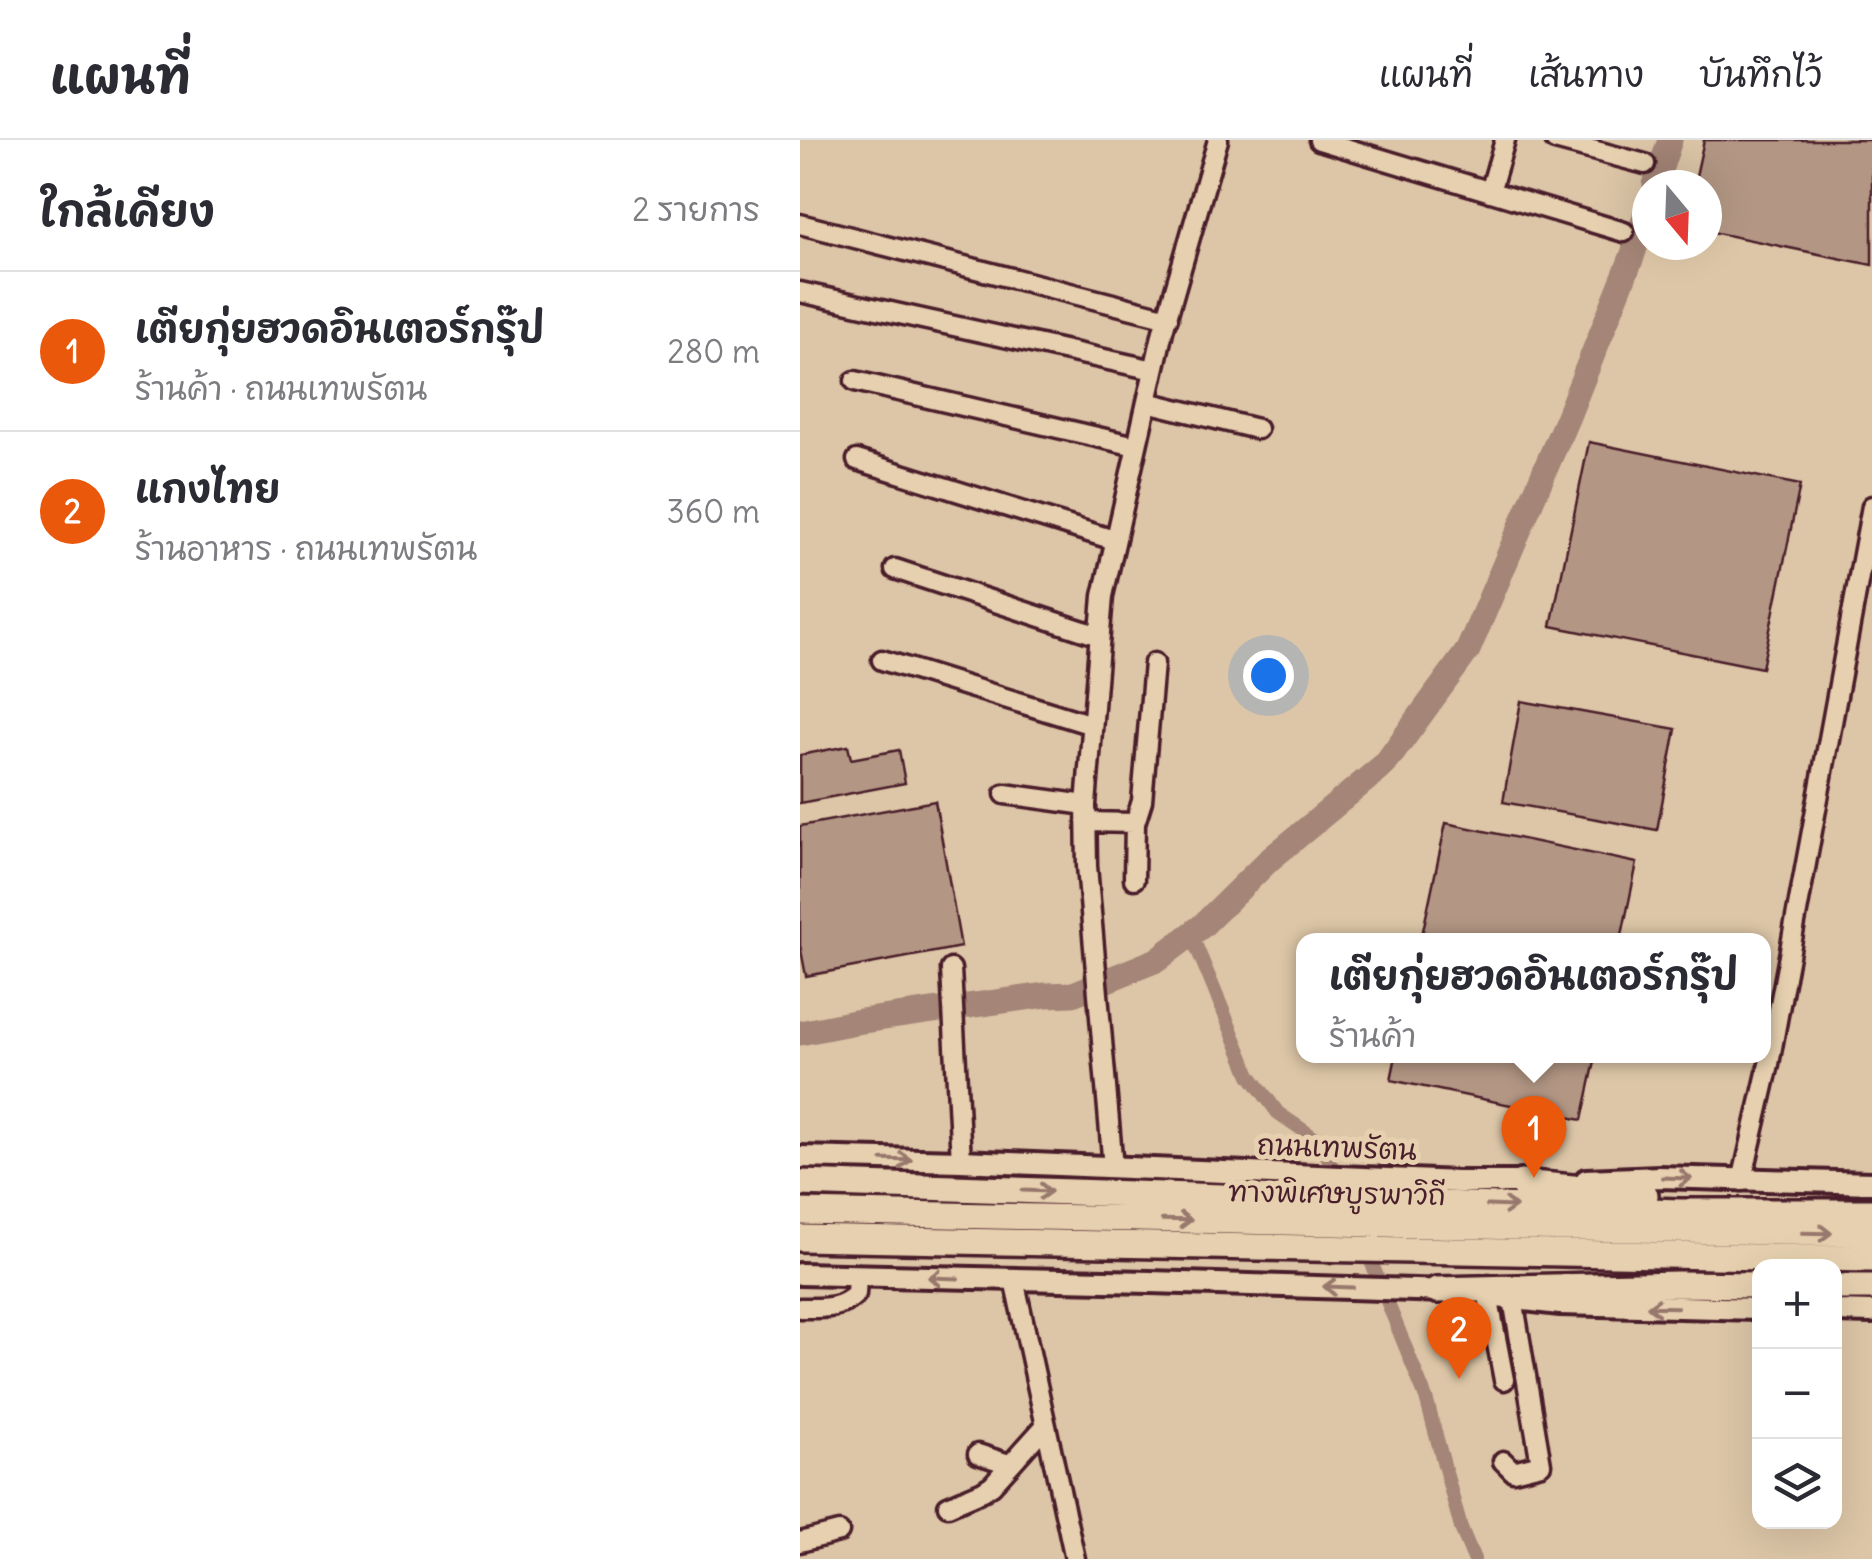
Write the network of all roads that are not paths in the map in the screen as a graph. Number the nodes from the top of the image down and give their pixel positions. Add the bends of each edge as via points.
1 (1218, 140) edge
2 (1319, 140) edge
3 (1505, 140) edge
4 (1556, 140) edge
5 (1363, 146) edge
6 (1645, 164) dead end
7 (1490, 192) junction
8 (800, 224) edge
9 (1624, 232) dead end
10 (800, 292) edge
11 (1168, 318) junction
12 (1154, 370) junction
13 (856, 381) dead end
14 (1147, 402) junction
15 (1257, 429) dead end
16 (1136, 446) junction
17 (857, 460) dead end
18 (1872, 506) edge
19 (1114, 540) junction
20 (896, 569) dead end
21 (1099, 636) junction
22 (882, 660) dead end
23 (1154, 663) dead end
24 (1092, 725) junction
25 (1005, 794) dead end
26 (1086, 813) junction
27 (1135, 823) junction
28 (1134, 879) dead end
29 (951, 969) dead end
30 (1771, 1053) edge
31 (1769, 1063) edge
32 (800, 1157) edge
33 (961, 1161) junction
34 (1113, 1168) junction
35 (1742, 1181) junction
36 (800, 1183) edge
37 (1521, 1183) junction
38 (1872, 1183) edge
39 (1859, 1200) edge
40 (800, 1212) edge
41 (1872, 1212) edge
42 (1872, 1234) edge
43 (800, 1238) edge
44 (800, 1252) edge
45 (1872, 1259) edge
46 (1752, 1270) edge
47 (1872, 1272) edge
48 (800, 1274) edge
49 (857, 1276) junction
50 (1014, 1280) junction
51 (1847, 1283) edge
52 (1752, 1285) edge
53 (1438, 1290) junction
54 (1488, 1296) junction
55 (1513, 1299) junction
56 (800, 1308) edge
57 (1752, 1309) edge
58 (1842, 1311) edge
59 (1872, 1312) edge
60 (1504, 1380) dead end
61 (1045, 1426) junction
62 (978, 1454) dead end
63 (1503, 1461) dead end
64 (1009, 1464) junction
65 (948, 1506) dead end
66 (839, 1532) dead end
67 (800, 1542) edge
68 (1075, 1559) edge

1 - 11 street
2 - 5 street
3 - 7 street
4 - 6 street
5 - 7 street
7 - 9 street
8 - 11 street
10 - 12 street
11 - 12 street
12 - 14 street
13 - 16 street
14 - 15 street
14 - 16 street
16 - 19 street
17 - 19 street
18 - 30 street
19 - 21 street
20 - 21 street
21 - 24 street
22 - 24 street
23 - 27 street
24 - 26 street
25 - 26 street
26 - 27 street
26 - 34 street
27 - 28 street
29 - 33 street
31 - 35 street
32 -> 33 main road, ถนนเทพรัตน
33 - 34 main road, ถนนเทพรัตน
34 - 37 main road, ถนนเทพรัตน
37 -> 35 main road, ถนนเทพรัตน
35 - 38 main road, ถนนเทพรัตน
36 -> 41 highway, ถนนเทพรัตน
37 - 39 highway via 1676,1198
40 -> 42 highway, ทางพิเศษบูรพาวิถี
43 - 45 highway, ทางพิเศษบูรพาวิถี
44 - 46 highway
47 - 51 highway
48 - 49 main road
50 -> 49 main road
49 - 56 street via 856,1294 845,1304
53 -> 50 main road
50 - 61 street
52 - 53 highway
53 - 54 main road
54 - 55 main road
54 - 60 street
57 -> 55 main road
55 - 63 street via 1541,1464 1513,1471
58 - 59 main road
61 - 64 street
61 - 68 street
62 - 64 street
64 - 65 street via 983,1492
66 - 67 street

